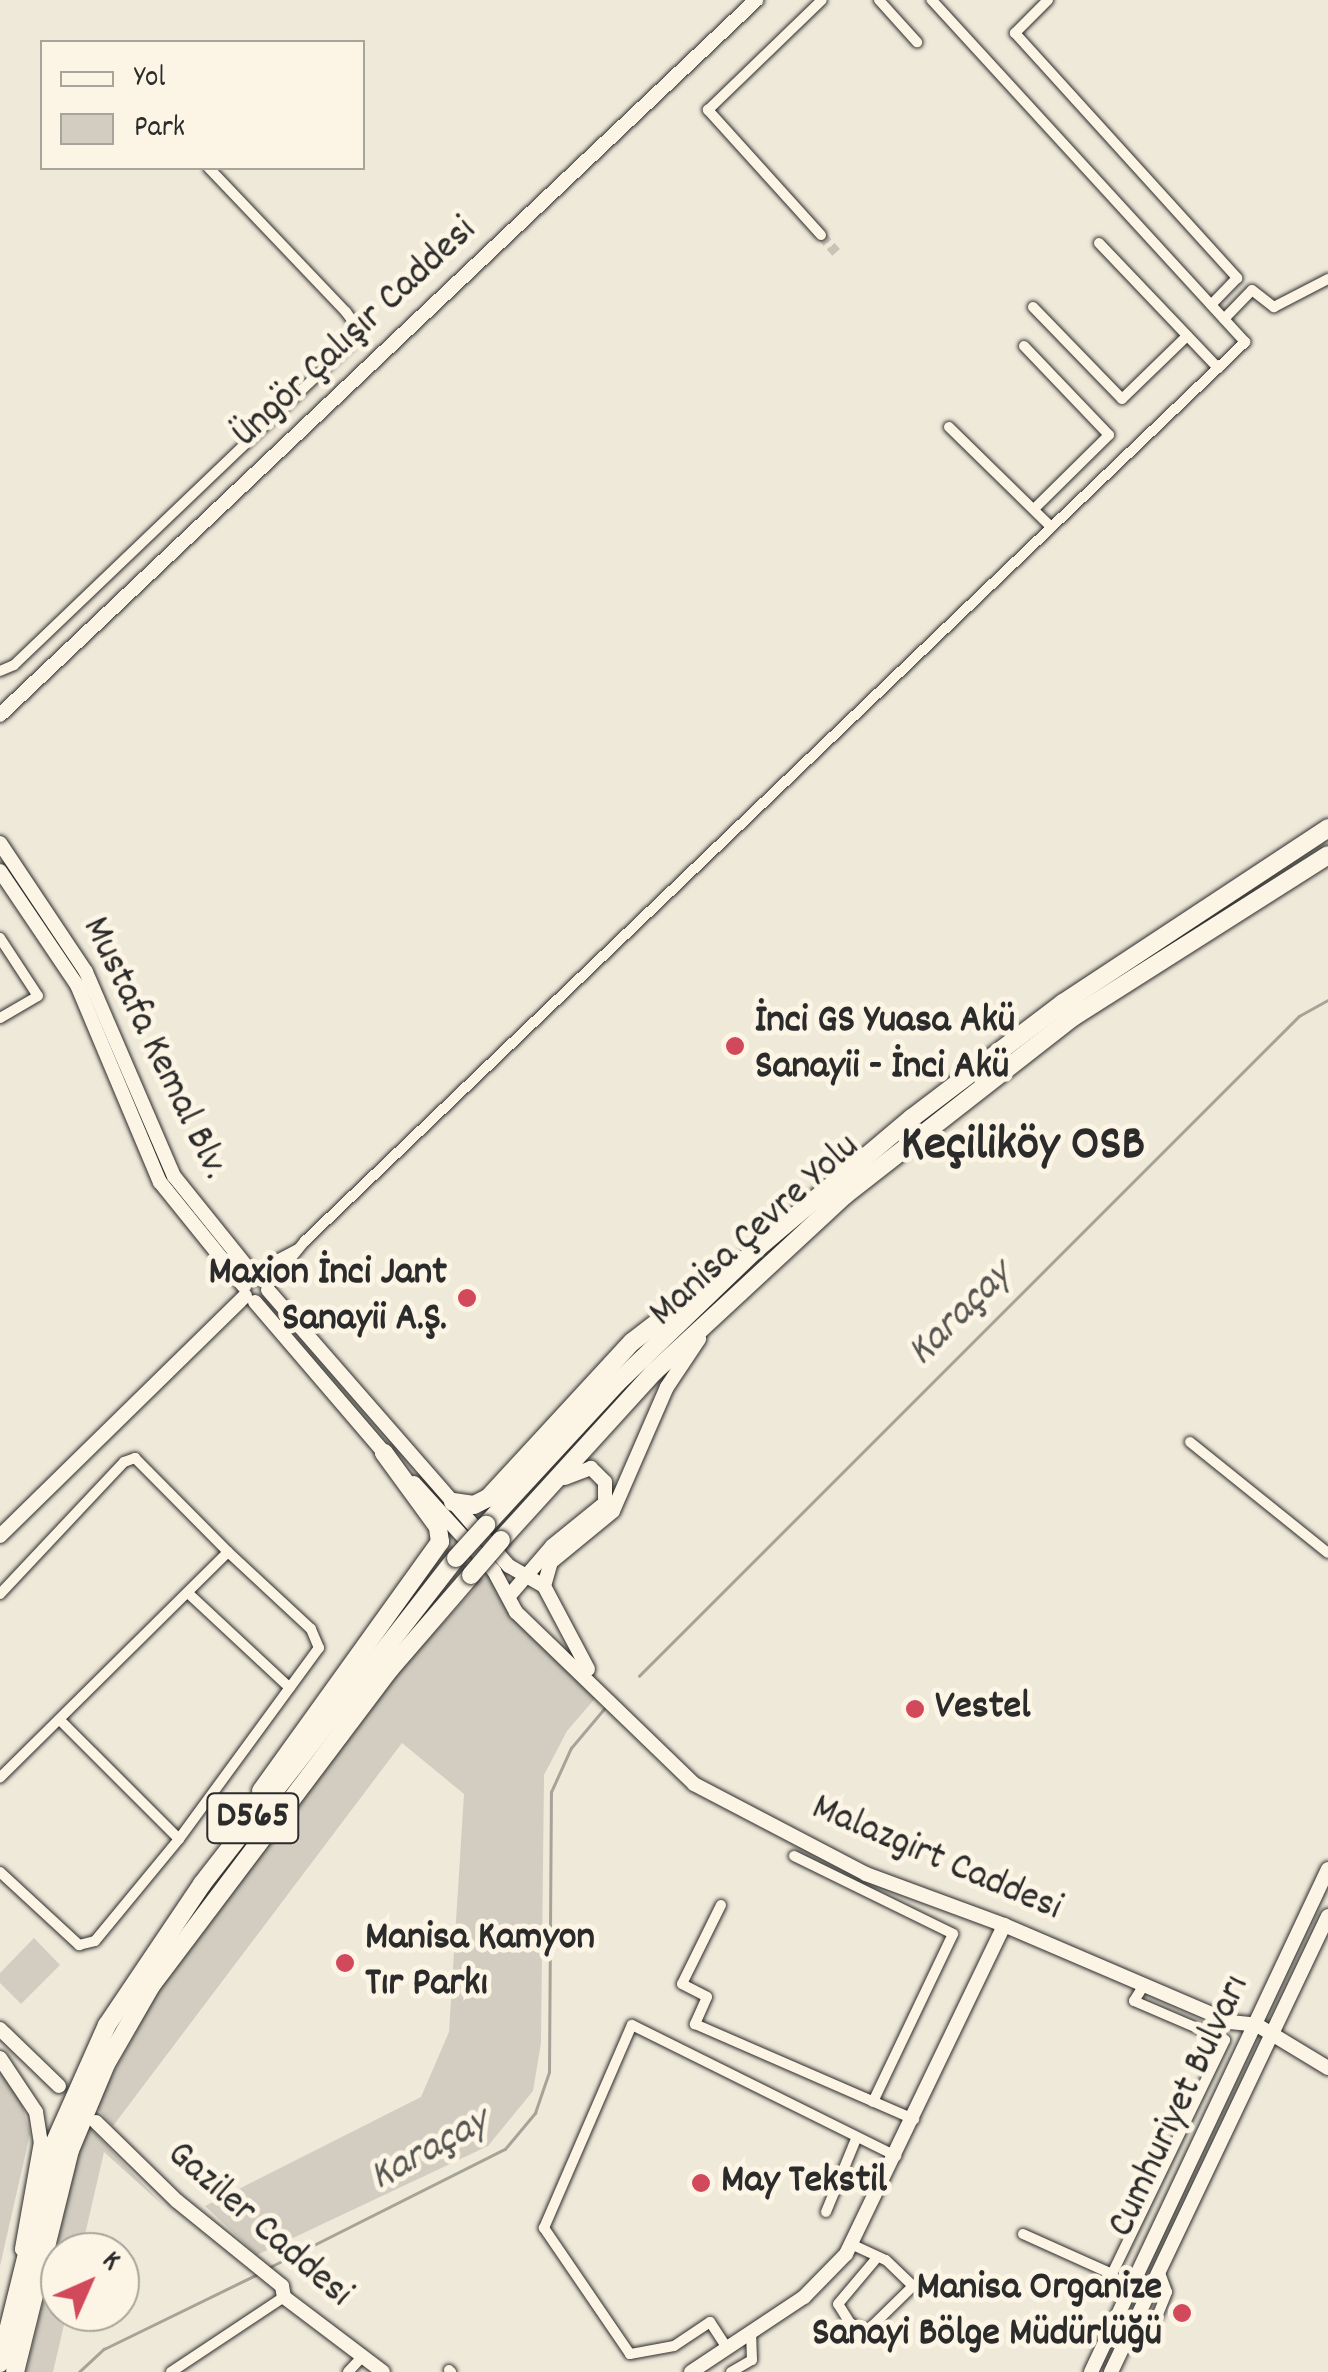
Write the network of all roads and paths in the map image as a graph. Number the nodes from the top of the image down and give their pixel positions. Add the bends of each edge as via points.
1 (756, 0) edge
2 (822, 0) edge
3 (879, 0) edge
4 (932, 0) edge
5 (1048, 0) edge
6 (918, 42) dead end
7 (211, 170) edge
8 (820, 235) tunnel mouth
9 (1098, 244) dead end
10 (1237, 278) junction
11 (1328, 279) edge
12 (1252, 290) junction
13 (1211, 305) junction
14 (1033, 307) dead end
15 (1224, 319) junction
16 (1187, 336) junction
17 (1024, 346) dead end
18 (1218, 368) junction
19 (948, 427) dead end
20 (1109, 435) junction
21 (1128, 453) junction
22 (1034, 510) junction
23 (1051, 527) junction
24 (0, 671) edge
25 (0, 715) edge
26 (1328, 818) edge
27 (1328, 828) edge
28 (2, 849) edge
29 (1287, 851) junction
30 (1328, 859) edge
31 (0, 871) edge
32 (0, 938) edge
33 (0, 1018) edge
34 (756, 1250) junction
35 (765, 1271) junction
36 (256, 1290) junction
37 (1190, 1442) dead end
38 (384, 1452) junction
39 (453, 1502) junction
40 (5, 1521) edge
41 (514, 1525) junction
42 (228, 1552) junction
43 (1328, 1553) edge
44 (529, 1578) junction
45 (546, 1592) junction
46 (188, 1593) junction
47 (0, 1594) edge
48 (509, 1596) junction
49 (521, 1615) junction
50 (596, 1682) junction
51 (290, 1688) junction
52 (60, 1720) junction
53 (0, 1778) edge
54 (178, 1839) junction
55 (794, 1856) dead end
56 (0, 1872) edge
57 (1327, 1875) edge
58 (202, 1884) junction
59 (721, 1905) dead end
60 (1328, 1916) edge
61 (1004, 1924) junction
62 (1144, 1984) junction
63 (1230, 2022) junction
64 (1257, 2026) junction
65 (0, 2029) edge
66 (1272, 2032) junction
67 (1257, 2046) junction
68 (1294, 2053) junction
69 (0, 2058) edge
70 (1328, 2068) edge
71 (59, 2086) dead end
72 (873, 2102) junction
73 (914, 2119) junction
74 (96, 2122) dead end
75 (856, 2139) junction
76 (896, 2157) junction
77 (826, 2212) dead end
78 (1023, 2234) dead end
79 (852, 2244) junction
80 (875, 2260) junction
81 (20, 2278) junction
82 (283, 2292) junction
83 (751, 2332) junction
84 (727, 2348) junction
85 (362, 2357) junction
86 (0, 2363) edge
87 (15, 2372) edge
88 (171, 2372) edge
89 (348, 2372) edge
90 (384, 2372) edge
91 (691, 2372) edge
92 (731, 2372) edge
93 (1091, 2372) edge
94 (1110, 2372) edge

1 - 25 street, Üngör Çalışır Caddesi
2 - 8 street via 708,110
3 - 6 street
4 - 13 street
5 - 10 street via 1015,33
7 - 24 street via 346,312 354,323 350,344 14,665
9 - 16 street
10 - 12 street
10 - 13 street
11 - 12 street via 1274,307
12 - 15 street
13 - 15 street
14 - 16 street via 1122,398
15 - 18 street via 1246,342
16 - 18 street
17 - 20 street
18 - 21 street
19 - 22 street
20 - 21 street
20 - 22 street
21 - 23 street
22 - 23 street
23 - 36 street
26 - 29 highway
27 - 29 highway, Manisa Çevre Yolu / D565
28 - 36 street, Mustafa Kemal Blv. via 86,972 174,1176
29 - 34 highway, Manisa Çevre Yolu / D565 via 1063,1003 912,1118
30 - 35 highway, Manisa Çevre Yolu / D565 via 1073,1016 845,1195
31 - 36 street, Mustafa Kemal Blv. via 77,985 160,1182
32 - 33 street via 38,996
34 - 39 highway via 632,1342 488,1498 474,1505
34 - 58 highway, Manisa Çevre Yolu / D565, bridge via 616,1383 456,1558
35 - 41 highway, Manisa Çevre Yolu / D565 via 654,1372
35 - 45 street via 684,1358 612,1511 551,1562
36 - 38 street
36 - 39 street
36 - 40 street
37 - 43 street
38 - 48 street via 458,1529
38 - 58 highway via 438,1526 433,1559 306,1721
39 - 44 street via 509,1566
41 - 44 street via 580,1468 591,1468 605,1482 605,1503 552,1546
41 - 87 highway, Manisa Çevre Yolu / D565, bridge via 390,1669 163,1970 106,2064 70,2150
42 - 46 street
42 - 47 street via 135,1458
42 - 51 street via 311,1629 318,1648
44 - 45 street
44 - 48 street via 513,1585
45 - 49 street via 539,1613
45 - 50 street
46 - 51 street
46 - 52 street
48 - 49 street
49 - 50 street
50 - 61 street, Malazgirt Caddesi via 694,1784 866,1874
51 - 54 street
52 - 53 street
52 - 54 street
54 - 56 street via 94,1941 79,1945
55 - 72 street via 953,1934
57 - 64 street, Cumhuriyet Bulvarı
58 - 81 highway, D565 via 136,1976 72,2093
59 - 72 street via 682,1984 708,1997 696,2024
60 - 66 street, Cumhuriyet Bulvarı
61 - 62 street, Malazgirt Caddesi
61 - 73 street
62 - 63 street, Malazgirt Caddesi
62 - 78 street via 1134,2000 1225,2040 1112,2274
63 - 64 street
63 - 67 street
64 - 66 street
64 - 67 street, Cumhuriyet Bulvarı
65 - 71 street
66 - 67 street, Cumhuriyet Bulvarı
66 - 68 street
67 - 68 street
67 - 93 street, Cumhuriyet Bulvarı
67 - 94 street, Cumhuriyet Bulvarı
68 - 70 street
69 - 81 street via 36,2112 41,2142 24,2207
72 - 73 street
73 - 76 street
74 - 82 street, Gaziler Caddesi
75 - 76 street
75 - 77 street
75 - 84 street via 632,2025 544,2228 630,2354 674,2346 710,2322
76 - 79 street
79 - 80 street
79 - 83 street via 822,2281
80 - 80 street via 886,2260 913,2286 867,2331 850,2322 838,2297
81 - 86 highway, D565
82 - 85 street, Gaziler Caddesi
82 - 88 street
83 - 84 street
83 - 92 street via 752,2360
84 - 91 street
85 - 89 street
85 - 90 street, Gaziler Caddesi

